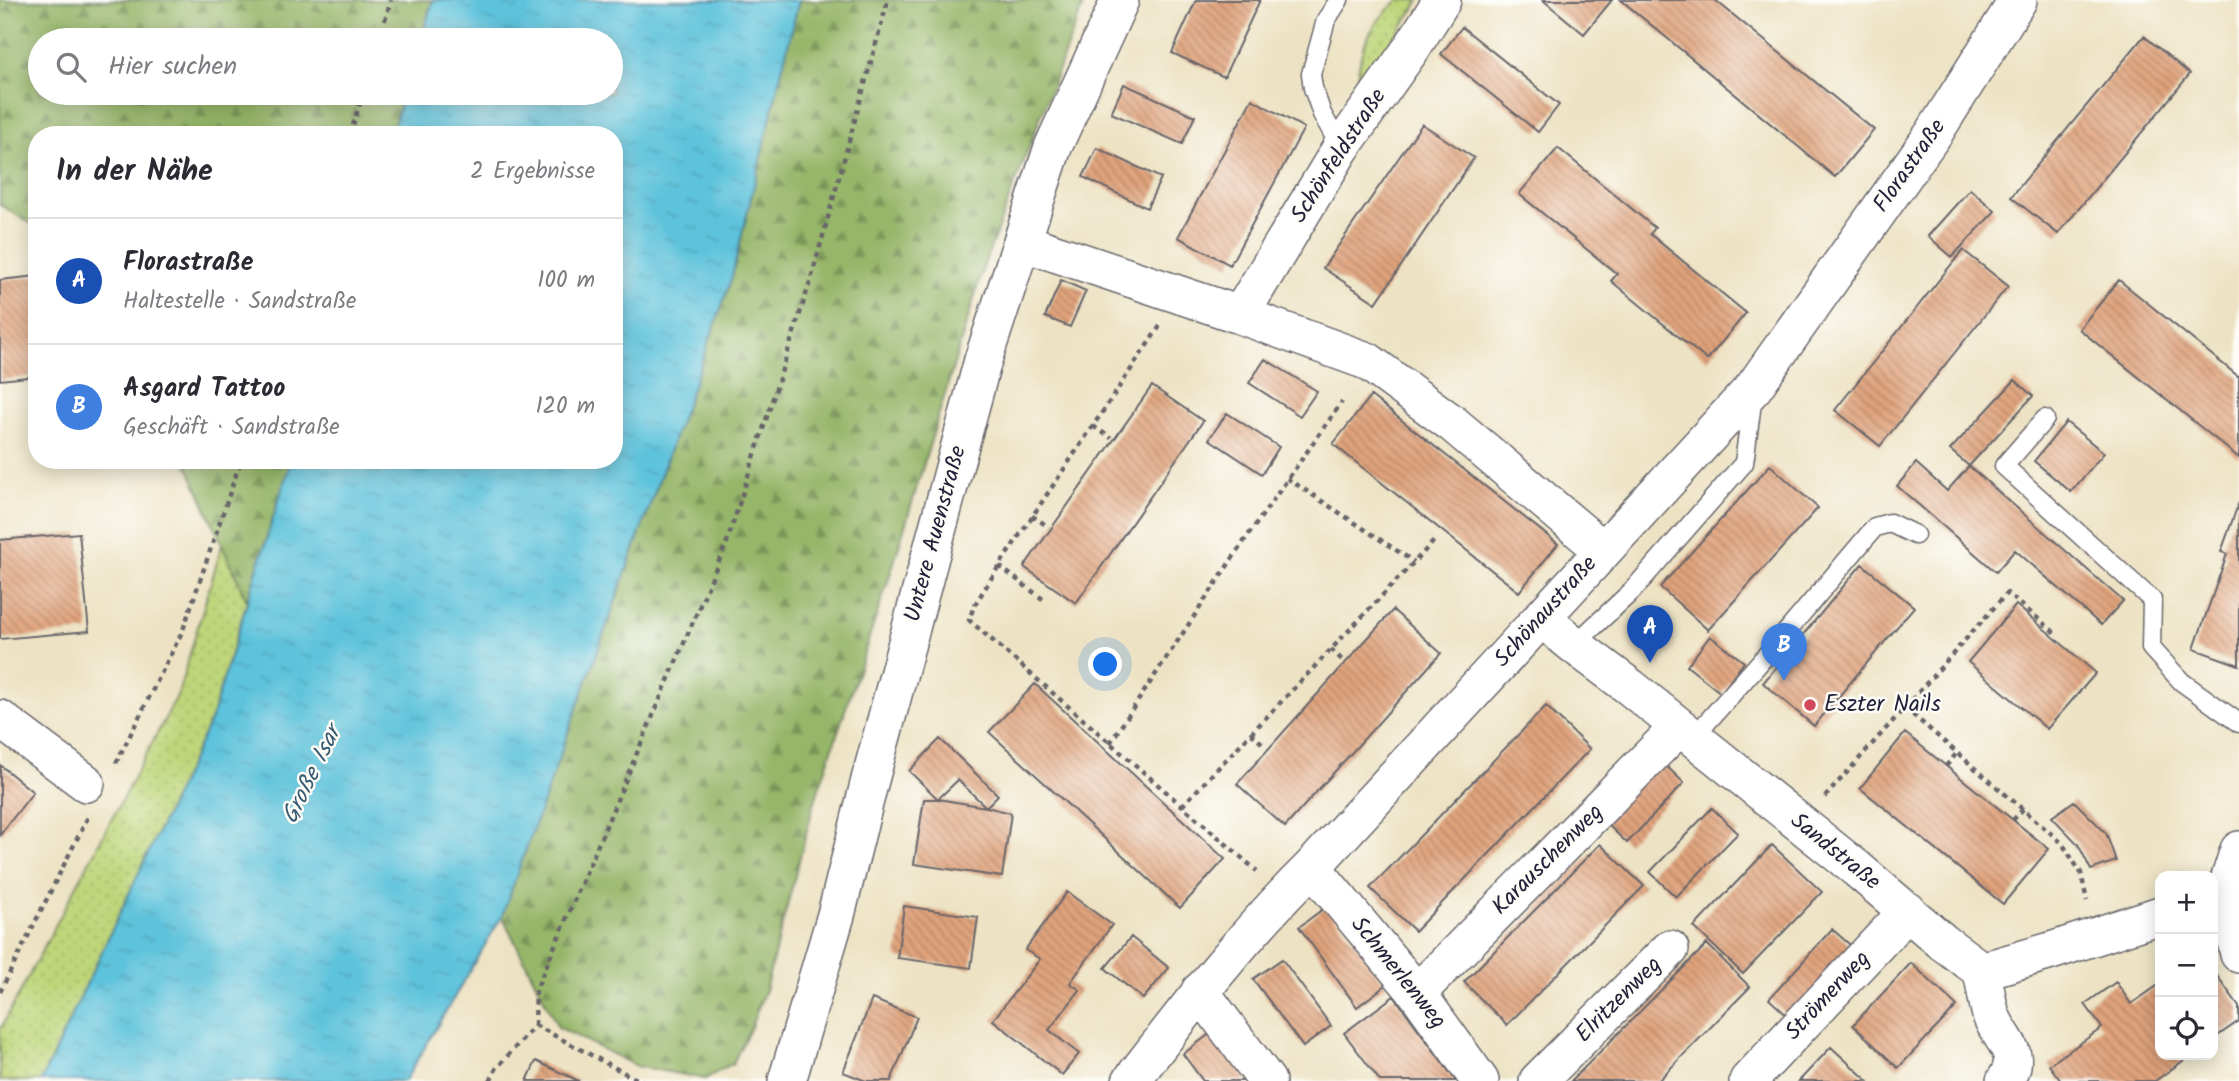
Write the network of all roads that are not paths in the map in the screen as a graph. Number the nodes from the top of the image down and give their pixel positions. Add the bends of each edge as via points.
1 (1120, 0) edge
2 (1339, 0) edge
3 (1441, 0) edge
4 (2018, 0) edge
5 (1341, 148) junction
6 (1021, 242) junction
7 (1240, 315) junction
8 (1754, 387) junction
9 (2045, 419) dead end
10 (1914, 535) dead end
11 (1603, 550) junction
12 (1541, 618) junction
13 (1574, 645) junction
14 (0, 719) edge
15 (2239, 723) edge
16 (1686, 733) junction
17 (97, 786) road end
18 (2239, 850) edge
19 (1312, 867) junction
20 (2226, 898) edge
21 (1908, 911) junction
22 (2155, 917) edge
23 (1670, 949) dead end
24 (2239, 954) edge
25 (1982, 971) junction
26 (1200, 991) junction
27 (1417, 993) junction
28 (787, 1081) edge
29 (1131, 1081) edge
30 (1267, 1081) edge
31 (1480, 1081) edge
32 (1538, 1081) edge
33 (1748, 1081) edge
34 (2005, 1081) edge

1 - 6 street, Untere Auenstraße via 1053,147
2 - 5 lane via 1326,20 1311,74 1322,114
3 - 5 street, Schönfeldstraße
4 - 8 street, Florastraße via 1934,133
5 - 7 street, Schönfeldstraße
6 - 7 street, Schönaustraße
6 - 28 street, Untere Auenstraße via 983,360 836,915
7 - 11 street, Schönaustraße via 1367,361 1453,424
8 - 11 street, Florastraße
8 - 13 lane via 1744,463 1632,591
9 - 15 lane via 2004,466 2152,600 2151,648 2182,682
10 - 16 lane via 1890,523 1875,527
11 - 12 street, Schönaustraße
12 - 13 street, Sandstraße
12 - 19 street, Schönaustraße
13 - 16 street, Sandstraße
14 - 17 street
16 - 21 street, Sandstraße
16 - 27 street, Karauschenweg
18 - 20 street
19 - 26 street, Schönaustraße
19 - 27 street, Schmerlenweg
20 - 24 street
21 - 25 street, Sandstraße
21 - 33 street, Strömerweg
22 - 25 street
23 - 32 street, Elritzenweg
25 - 34 street via 1992,1017 2011,1051 2012,1066
26 - 29 street, Schönaustraße
26 - 30 street
27 - 31 street, Schmerlenweg

